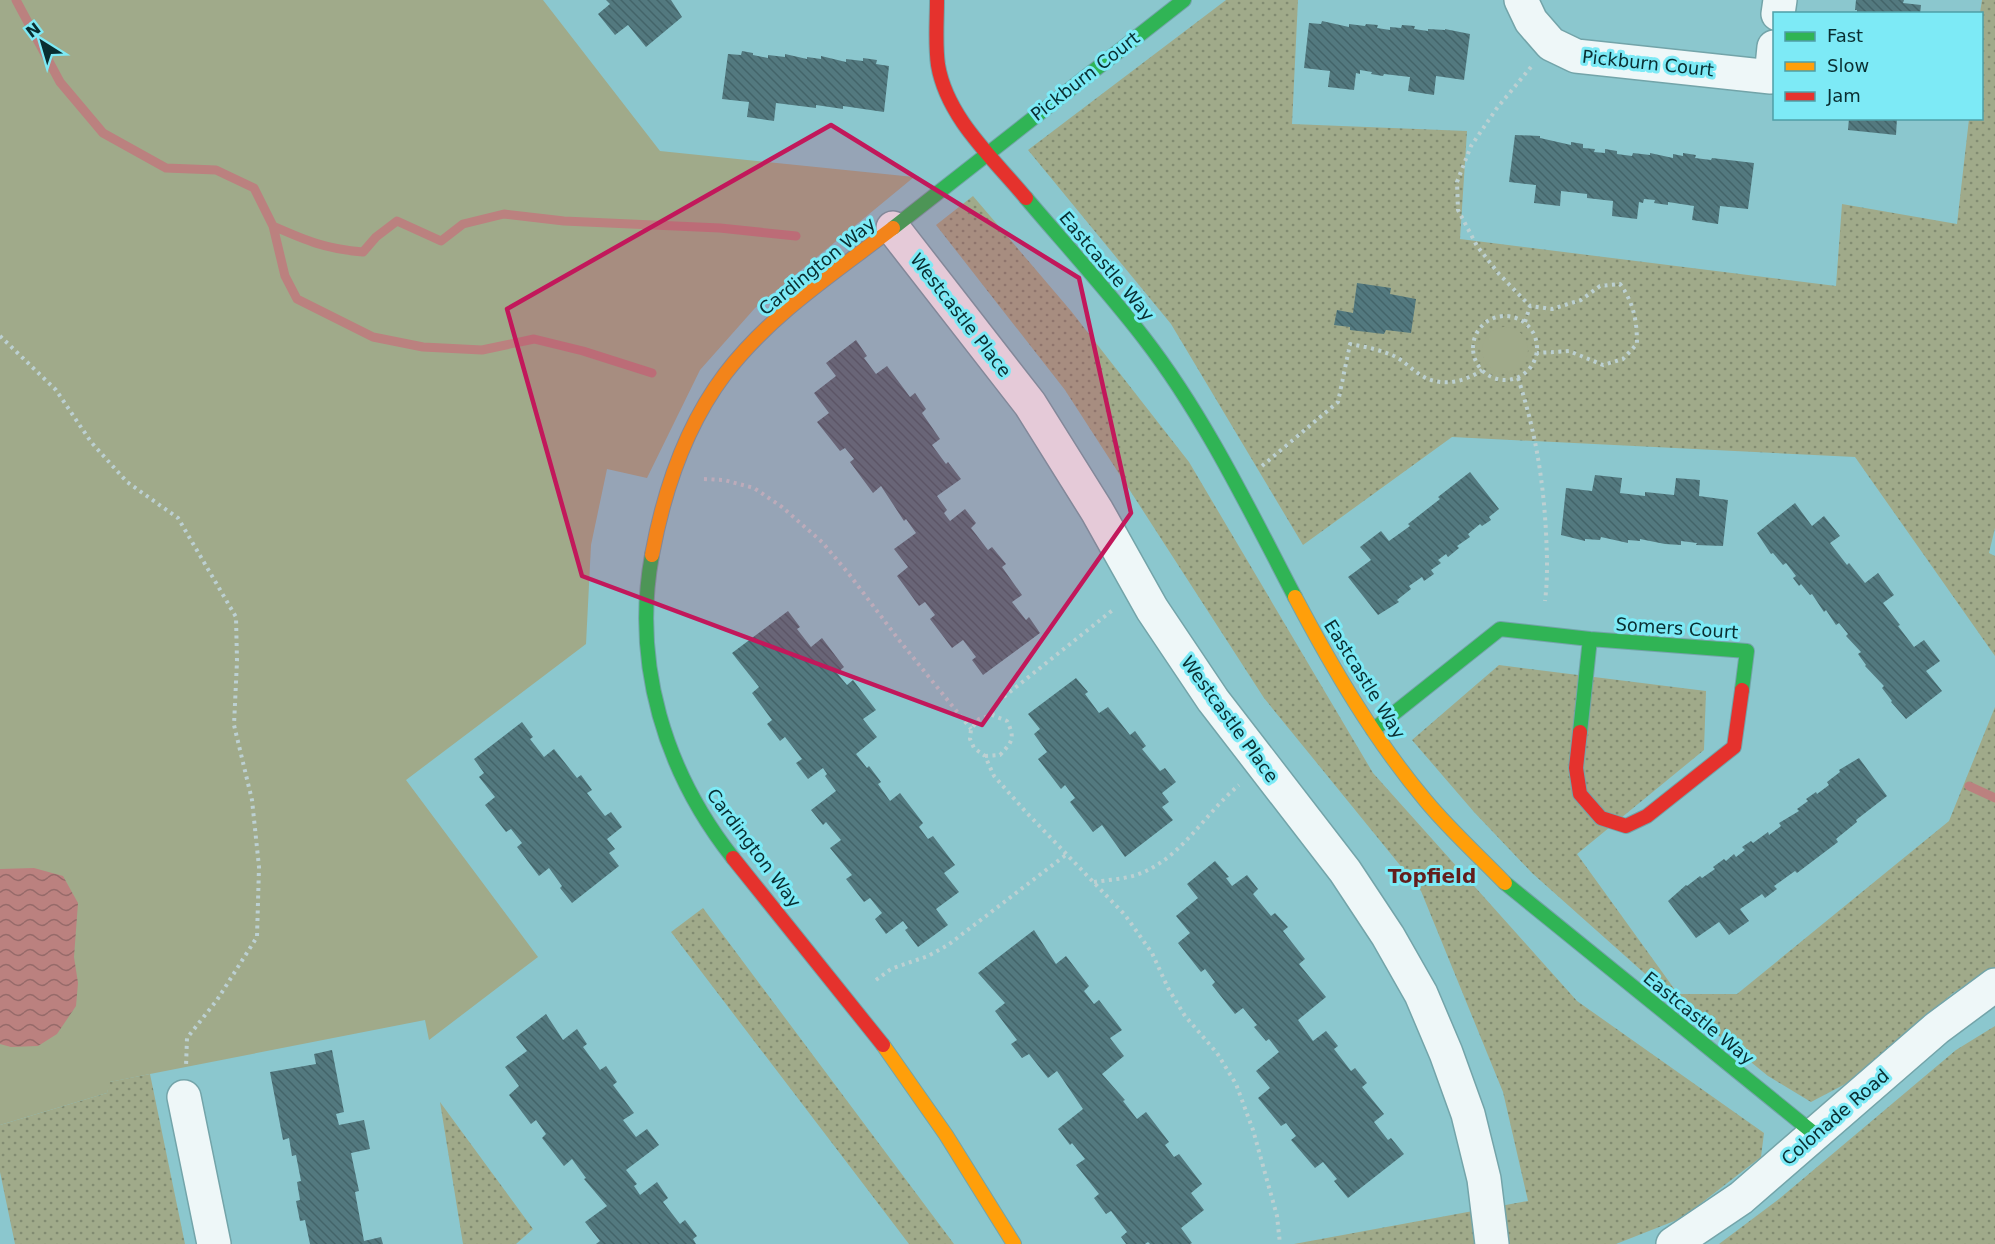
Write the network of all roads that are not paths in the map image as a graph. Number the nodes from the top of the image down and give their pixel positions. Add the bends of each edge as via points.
1 (937, 0) edge
2 (1184, 0) edge
3 (1521, 0) edge
4 (1773, 57) edge
5 (987, 152) junction
6 (893, 228) junction
7 (1590, 639) junction
8 (1373, 730) junction
9 (1995, 985) edge
10 (184, 1097) road end
11 (1816, 1135) junction
12 (214, 1244) edge
13 (1014, 1244) edge
14 (1492, 1244) edge
15 (1673, 1244) edge

1 - 5 street, Eastcastle Way via 938,63 944,89 958,117
2 - 5 street, Pickburn Court
3 - 4 street, Pickburn Court via 1531,21 1551,44 1576,56 1771,76
5 - 6 street, Cardington Way
5 - 8 street, Eastcastle Way via 1144,338 1192,408 1331,665
6 - 13 street, Cardington Way via 794,302 750,345 704,405 670,477 653,549 645,611 647,651 654,698 672,759 700,812 919,1093
6 - 14 street, Westcastle Place via 1030,404 1152,609 1213,700 1345,871 1388,936 1421,994 1468,1114 1484,1179
7 - 7 street, Somers Court via 1747,651 1734,747 1647,816 1626,826 1600,818 1580,794 1576,768
7 - 8 street, Somers Court via 1500,629
8 - 11 street, Eastcastle Way via 1426,801 1508,886
9 - 11 street, Colonade Road via 1937,1028
10 - 12 street
11 - 15 street, Colonade Road via 1741,1198

